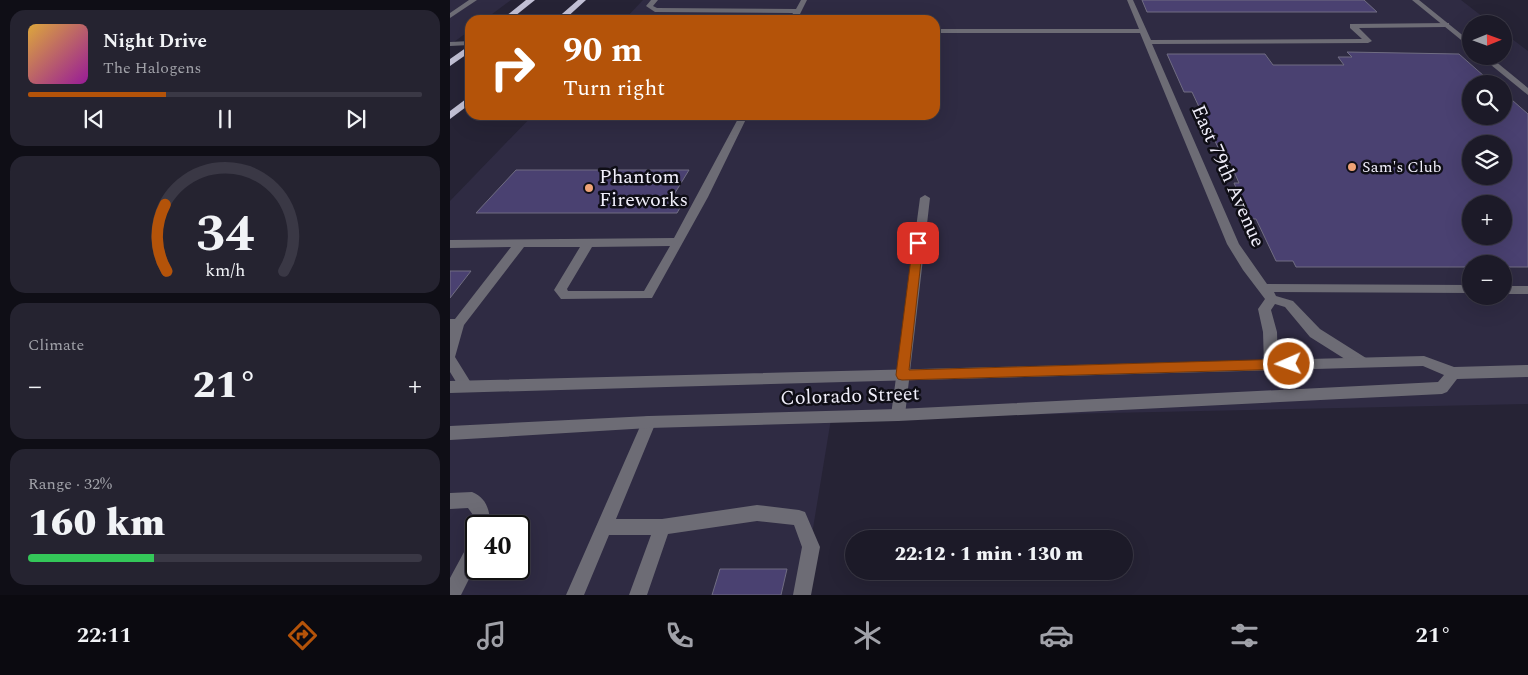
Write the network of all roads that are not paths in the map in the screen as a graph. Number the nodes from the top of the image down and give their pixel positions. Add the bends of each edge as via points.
1 (474, 0) edge
2 (531, 0) edge
3 (582, 0) edge
4 (655, 0) edge
5 (804, 0) edge
6 (1130, 0) edge
7 (1415, 0) edge
8 (798, 11) junction
9 (512, 15) edge
10 (566, 15) edge
11 (796, 15) edge
12 (450, 16) edge
13 (1446, 26) junction
14 (940, 31) edge
15 (1142, 31) junction
16 (1462, 39) edge
17 (1147, 42) junction
18 (465, 43) edge
19 (450, 44) edge
20 (465, 52) edge
21 (450, 63) edge
22 (1495, 65) edge
23 (1528, 92) edge
24 (465, 103) edge
25 (450, 116) edge
26 (741, 120) edge
27 (925, 198) dead end
28 (678, 242) junction
29 (588, 243) junction
30 (450, 244) edge
31 (520, 244) junction
32 (1462, 290) edge
33 (1512, 290) edge
34 (1528, 290) edge
35 (1269, 294) junction
36 (453, 326) edge
37 (450, 354) edge
38 (450, 360) edge
39 (1361, 362) junction
40 (1271, 365) junction
41 (1528, 371) edge
42 (1453, 373) junction
43 (902, 375) junction
44 (466, 386) junction
45 (450, 387) edge
46 (898, 415) junction
47 (649, 422) junction
48 (450, 433) edge
49 (450, 501) edge
50 (482, 515) edge
51 (604, 527) junction
52 (662, 527) junction
53 (465, 568) edge
54 (451, 595) edge
55 (575, 595) edge
56 (638, 595) edge
57 (802, 595) edge

1 - 12 street
2 - 9 highway
3 - 10 highway
4 - 8 street via 649,6 654,10
5 - 8 street
6 - 15 street, East 79th Avenue
7 - 13 street
8 - 11 street
13 - 16 street
13 - 17 street via 1353,26 1368,41
14 - 15 street
15 - 17 street, East 79th Avenue
17 - 35 street, East 79th Avenue via 1233,244
18 - 19 street
20 - 21 highway
22 - 23 street
24 - 25 highway
26 - 28 street
27 - 43 street
28 - 29 street
28 - 29 street via 648,295 565,296 560,290
29 - 31 street
30 - 31 street
31 - 36 street
32 - 35 street
33 - 34 street
35 - 39 street via 1289,304 1315,333
35 - 40 street via 1264,308 1270,332
36 - 37 street
38 - 44 street
39 - 40 street, Colorado Street
39 - 42 street, Colorado Street via 1424,361
40 - 43 street, Colorado Street
41 - 42 street, Colorado Street
42 - 46 street, Colorado Street via 1442,388
43 - 44 street, Colorado Street
43 - 46 street
44 - 45 street, Colorado Street
46 - 47 street, Colorado Street
47 - 48 street, Colorado Street
47 - 51 street
49 - 50 street via 472,500
51 - 52 street
51 - 55 street
52 - 56 street
52 - 57 street via 756,513 799,518 810,547
53 - 54 street

